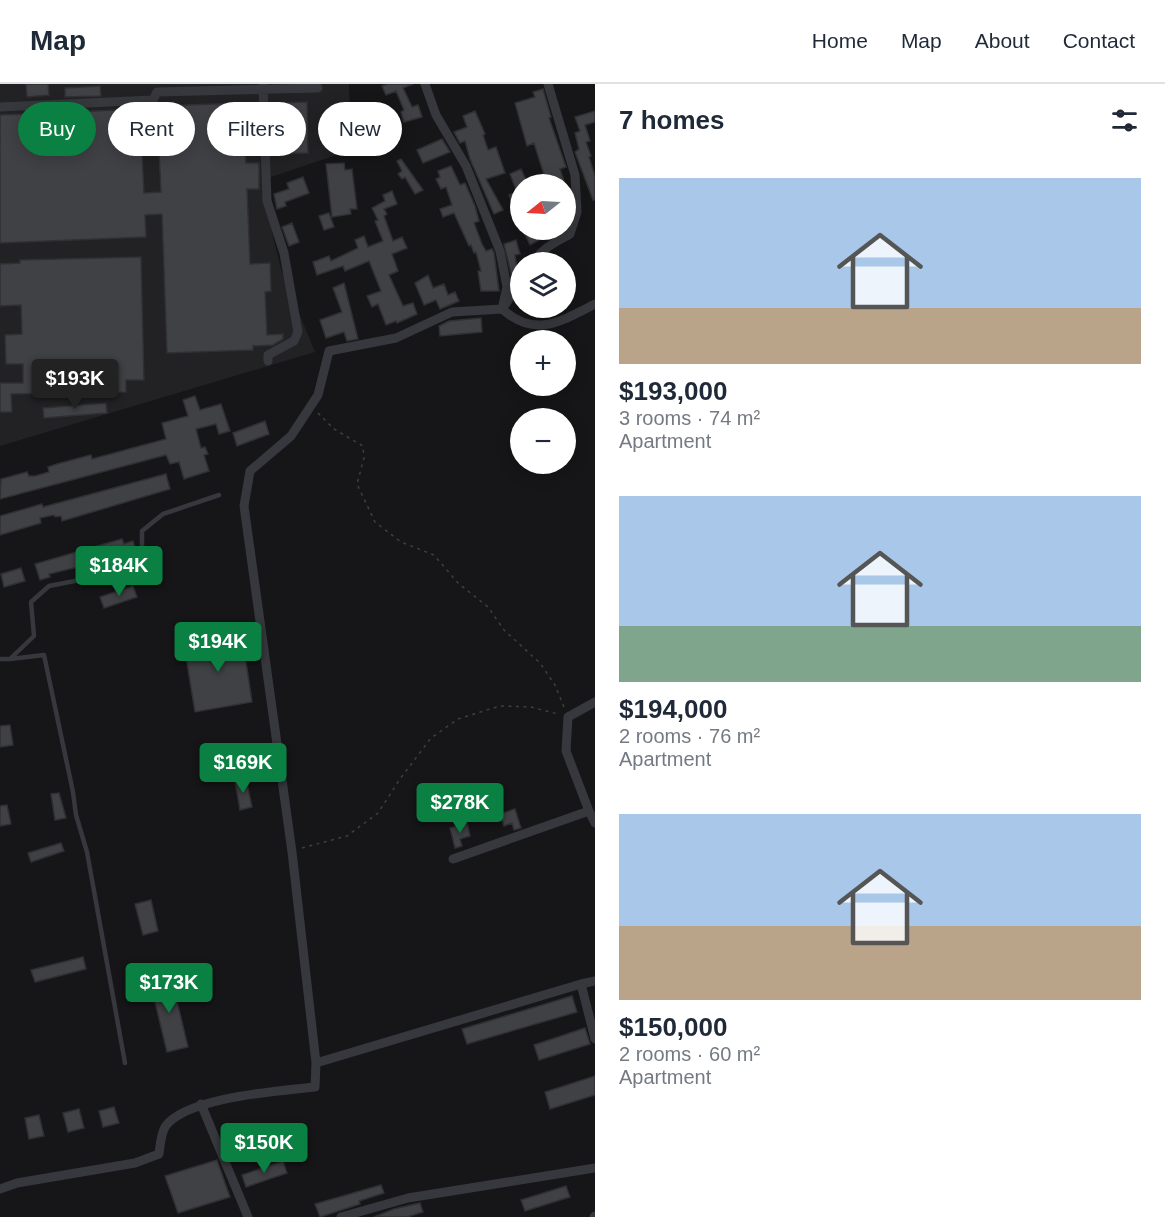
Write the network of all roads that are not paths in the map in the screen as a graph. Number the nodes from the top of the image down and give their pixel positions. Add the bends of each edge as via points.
1 (424, 84) edge
2 (548, 84) edge
3 (263, 87) edge
4 (318, 88) dead end
5 (0, 107) edge
6 (543, 252) edge
7 (510, 297) edge
8 (595, 304) edge
9 (502, 309) junction
10 (268, 361) dead end
11 (219, 495) dead end
12 (0, 659) edge
13 (10, 659) junction
14 (595, 702) edge
15 (588, 811) junction
16 (595, 823) edge
17 (453, 859) dead end
18 (595, 981) edge
19 (581, 984) junction
20 (595, 1039) edge
21 (125, 1063) dead end
22 (316, 1063) junction
23 (201, 1104) junction
24 (595, 1168) edge
25 (0, 1189) edge
26 (248, 1217) edge
27 (340, 1217) edge

1 - 9 street via 436,115 466,166 500,251 507,287
2 - 6 street via 575,175 577,212 570,234
3 - 4 street
3 - 5 street via 157,92 153,100
3 - 10 street via 267,201 284,253 298,332 294,341 268,355
7 - 9 street
8 - 9 street via 549,326 514,320
9 - 22 street via 453,312 396,338 329,351 318,395 311,406 291,436 250,471 244,506 292,852
11 - 13 lane via 163,514 142,531 142,559 131,570 49,586 31,602 34,636
12 - 13 lane
13 - 21 lane via 44,655 87,852
14 - 15 street via 568,717 566,751
15 - 16 street
15 - 17 street
18 - 19 street
19 - 20 street
19 - 22 street
22 - 23 street via 315,1087
23 - 25 street via 164,1128 159,1154 135,1163
23 - 26 street
24 - 27 street via 408,1198

